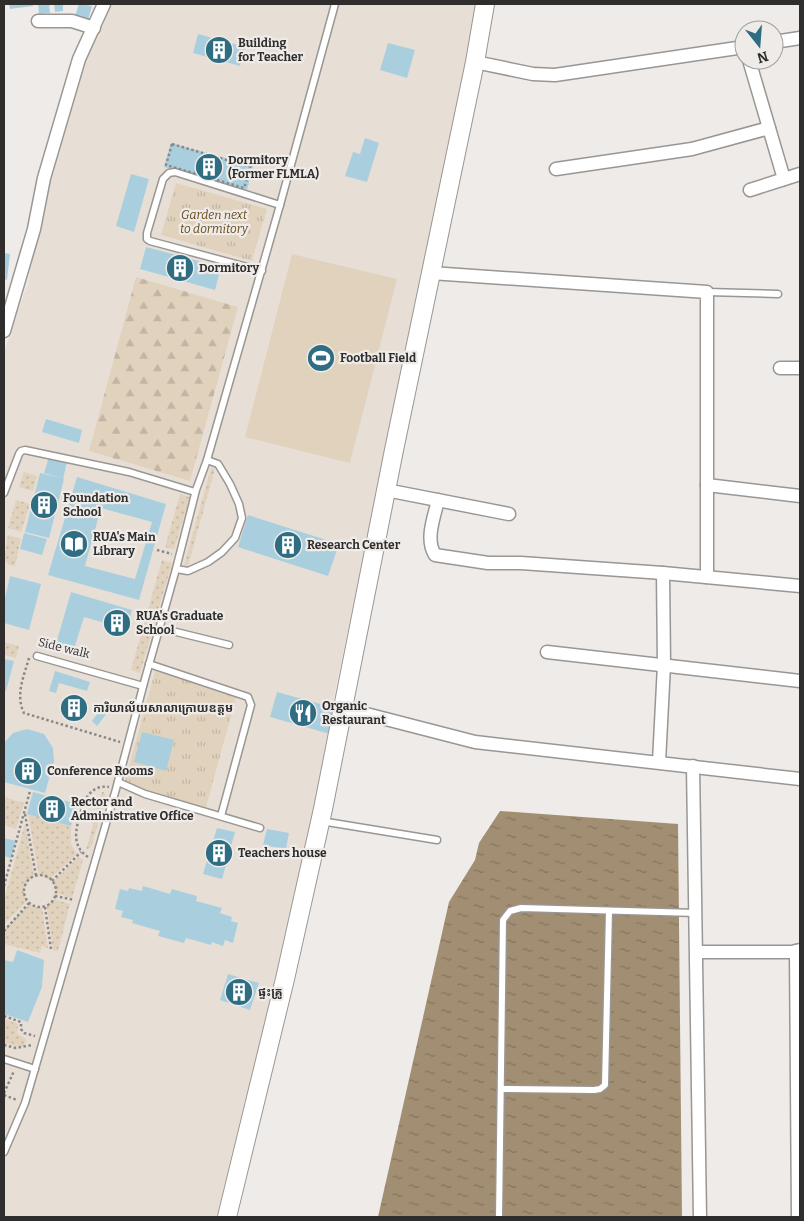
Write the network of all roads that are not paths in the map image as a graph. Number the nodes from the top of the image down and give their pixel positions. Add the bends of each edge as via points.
1 (104, 4) edge
2 (335, 4) edge
3 (485, 4) edge
4 (38, 21) dead end
5 (94, 28) junction
6 (800, 38) edge
7 (784, 40) edge
8 (734, 48) edge
9 (475, 62) junction
10 (752, 70) edge
11 (769, 128) junction
12 (556, 169) dead end
13 (800, 174) edge
14 (784, 179) junction
15 (750, 190) dead end
16 (280, 205) junction
17 (262, 271) junction
18 (431, 273) junction
19 (707, 292) junction
20 (778, 294) dead end
21 (7, 313) edge
22 (4, 331) edge
23 (780, 368) dead end
24 (800, 368) edge
25 (207, 460) junction
26 (707, 485) junction
27 (386, 490) junction
28 (195, 492) junction
29 (4, 493) edge
30 (800, 496) edge
31 (438, 500) junction
32 (509, 514) dead end
33 (176, 569) junction
34 (663, 573) junction
35 (707, 578) junction
36 (800, 586) edge
37 (160, 628) junction
38 (229, 645) dead end
39 (547, 652) dead end
40 (38, 656) dead end
41 (149, 664) junction
42 (664, 665) junction
43 (800, 681) edge
44 (143, 686) junction
45 (343, 708) junction
46 (659, 762) junction
47 (693, 766) junction
48 (800, 779) edge
49 (117, 786) junction
50 (221, 816) junction
51 (320, 821) junction
52 (260, 828) dead end
53 (437, 840) dead end
54 (608, 911) junction
55 (696, 914) junction
56 (798, 951) edge
57 (697, 952) junction
58 (4, 1059) edge
59 (35, 1069) junction
60 (501, 1088) junction
61 (4, 1152) edge
62 (227, 1217) edge
63 (499, 1217) edge
64 (700, 1217) edge
65 (798, 1217) edge

1 - 5 street
2 - 16 lane
3 - 9 street
4 - 5 street via 72,21
5 - 21 street via 79,59 44,178 34,229
6 - 7 street
8 - 9 street via 555,75 533,74
9 - 18 street
10 - 11 street
11 - 12 street via 692,149
11 - 14 street
13 - 14 street
14 - 15 street
16 - 17 lane
16 - 17 lane via 175,172 169,173 163,179 147,233 150,241
17 - 25 lane
18 - 19 street
18 - 27 street
19 - 20 lane
19 - 26 street
21 - 22 street
23 - 24 street
25 - 28 lane
25 - 33 lane via 218,464 239,504 242,518 235,538 222,552 188,571
26 - 30 street
26 - 35 street
27 - 31 street
27 - 45 street
28 - 29 lane via 129,472 25,450 19,454
28 - 33 lane
31 - 32 street
31 - 34 street via 430,548 435,555 488,563
33 - 37 lane
34 - 35 street
34 - 42 street
35 - 36 street
37 - 38 lane
37 - 41 lane
39 - 42 street
40 - 44 lane
41 - 44 lane
41 - 50 lane via 250,700
42 - 43 street
42 - 46 street
44 - 49 lane
45 - 46 street via 475,742
45 - 51 street
46 - 47 street
47 - 48 street
47 - 55 street
49 - 50 lane
49 - 59 lane
50 - 52 lane
51 - 53 lane
51 - 62 street via 286,979
54 - 55 lane
54 - 60 lane via 521,908 510,911 503,920
54 - 60 lane via 605,1085 594,1090
55 - 57 street
56 - 57 street
56 - 65 street
57 - 64 street
58 - 59 lane
59 - 61 lane
60 - 63 lane

